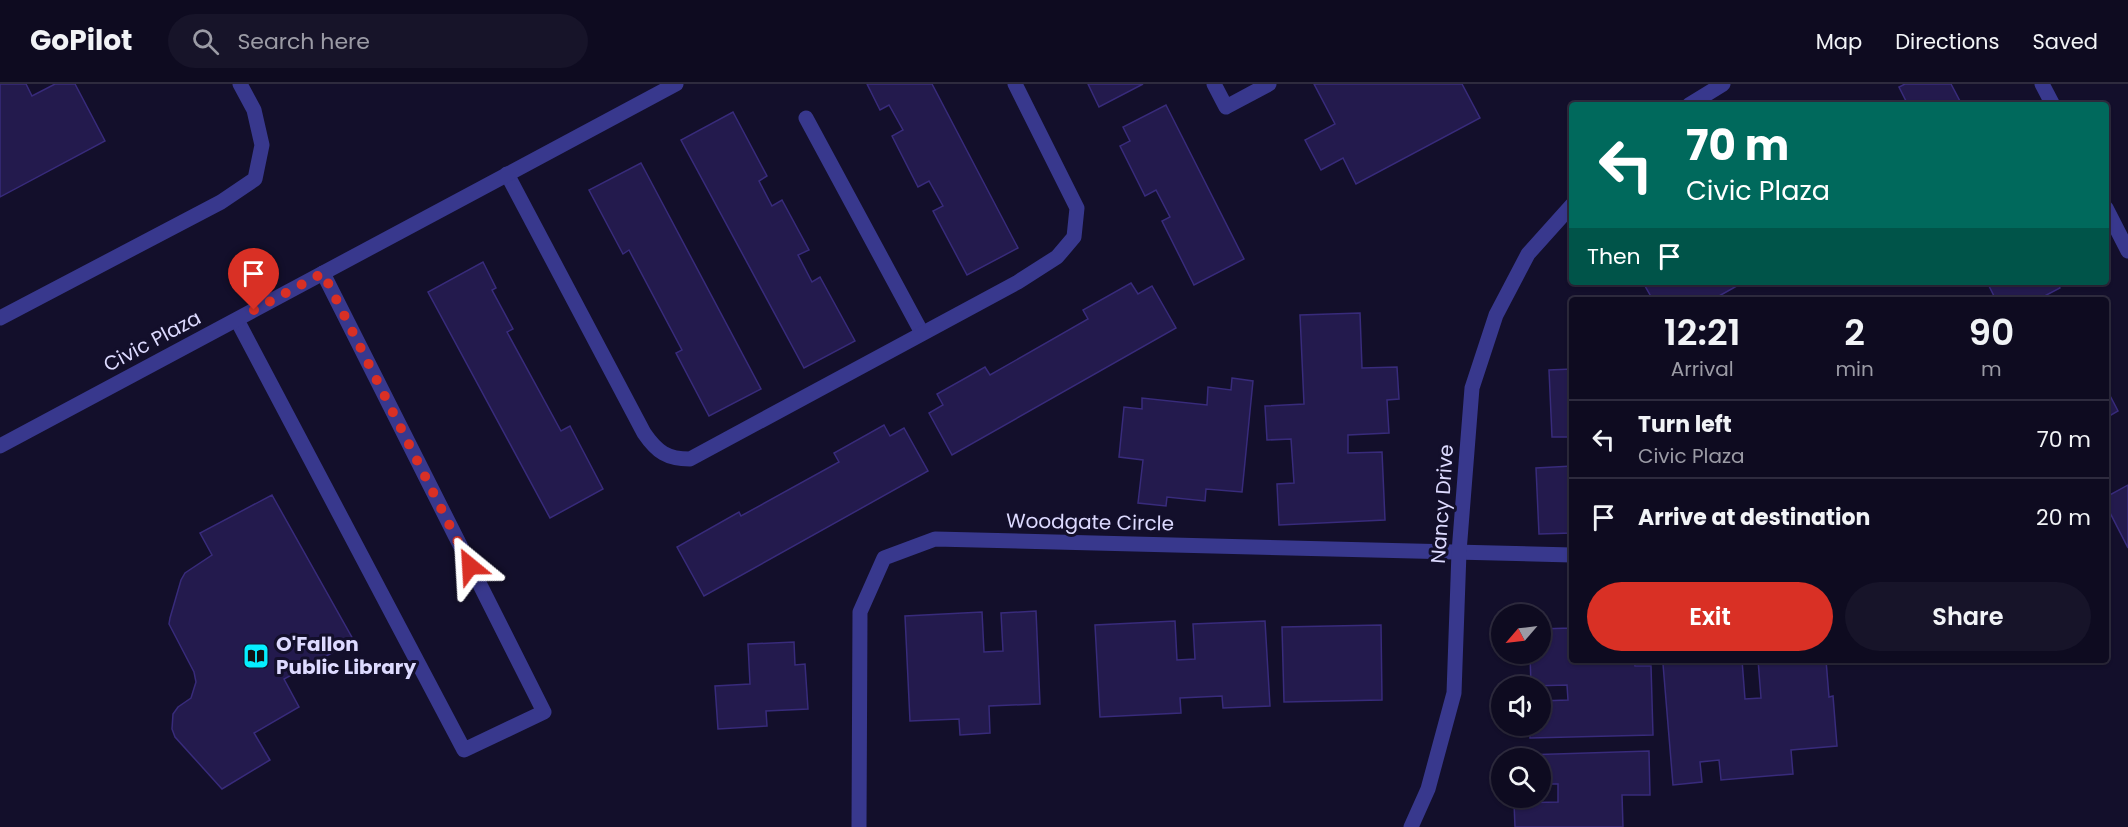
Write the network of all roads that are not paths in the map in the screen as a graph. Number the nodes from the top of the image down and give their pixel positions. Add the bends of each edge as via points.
1 (240, 84) edge
2 (676, 84) edge
3 (1014, 84) edge
4 (1214, 84) edge
5 (1269, 84) edge
6 (1723, 84) edge
7 (2042, 84) edge
8 (1694, 102) edge
9 (2051, 102) edge
10 (806, 118) dead end
11 (507, 174) junction
12 (1569, 208) edge
13 (2109, 214) edge
14 (2128, 251) edge
15 (323, 273) junction
16 (0, 318) edge
17 (237, 320) junction
18 (922, 333) junction
19 (0, 446) edge
20 (1459, 552) junction
21 (1569, 555) edge
22 (858, 827) edge
23 (1411, 827) edge

1 - 16 street via 254,110 262,145 255,179 221,202
2 - 11 street, Civic Plaza
3 - 18 street via 1077,208 1074,237 1057,257 1018,282
4 - 5 street via 1226,107
6 - 8 street
7 - 9 street
10 - 18 street
11 - 15 street, Civic Plaza
11 - 18 street via 644,433 653,447 673,459 690,459
12 - 20 street, Nancy Drive via 1528,254 1496,315 1472,388
13 - 14 street
15 - 17 street, Civic Plaza
15 - 17 street via 544,712 464,750
17 - 19 street, Civic Plaza
20 - 21 street, Woodgate Circle
20 - 22 street, Woodgate Circle via 935,539 884,558 860,612
20 - 23 street, Nancy Drive via 1454,693 1428,789

